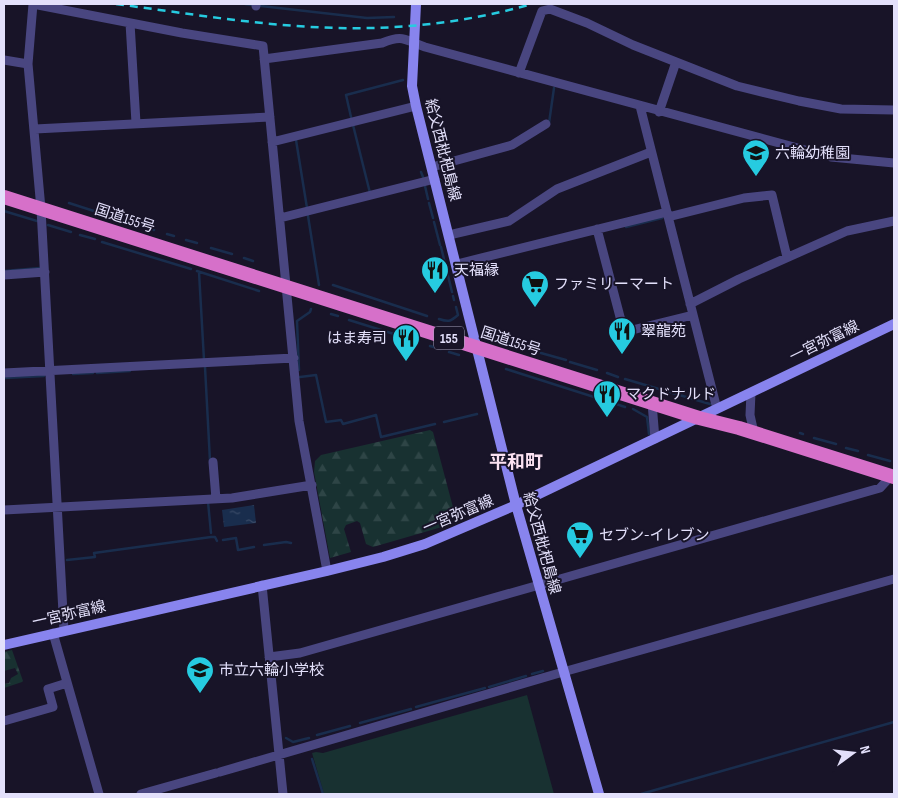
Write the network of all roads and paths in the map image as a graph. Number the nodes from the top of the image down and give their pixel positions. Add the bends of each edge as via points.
1 (33, 4) edge
2 (416, 4) edge
3 (130, 23) junction
4 (414, 44) junction
5 (264, 59) junction
6 (4, 60) edge
7 (676, 62) junction
8 (28, 64) junction
9 (519, 73) junction
10 (416, 106) junction
11 (640, 106) junction
12 (894, 110) edge
13 (659, 112) junction
14 (270, 117) junction
15 (136, 123) junction
16 (546, 124) dead end
17 (35, 129) junction
18 (272, 142) junction
19 (651, 152) junction
20 (894, 163) edge
21 (432, 167) junction
22 (435, 180) junction
23 (4, 197) edge
24 (41, 209) junction
25 (667, 215) junction
26 (280, 218) junction
27 (894, 221) edge
28 (597, 229) junction
29 (450, 235) junction
30 (787, 258) junction
31 (457, 264) junction
32 (45, 272) junction
33 (4, 275) edge
34 (287, 286) junction
35 (690, 304) junction
36 (693, 315) junction
37 (894, 324) edge
38 (478, 347) junction
39 (294, 358) junction
40 (50, 371) junction
41 (4, 373) edge
42 (751, 393) junction
43 (652, 403) junction
44 (717, 409) junction
45 (700, 418) junction
46 (754, 433) junction
47 (655, 439) junction
48 (213, 462) dead end
49 (893, 477) edge
50 (312, 486) junction
51 (216, 499) junction
52 (516, 505) junction
53 (58, 507) junction
54 (4, 510) edge
55 (327, 571) junction
56 (894, 579) edge
57 (262, 585) junction
58 (538, 585) junction
59 (64, 631) junction
60 (53, 633) junction
61 (4, 645) edge
62 (269, 657) junction
63 (563, 672) junction
64 (67, 683) junction
65 (4, 721) edge
66 (279, 755) junction
67 (166, 791) edge
68 (99, 794) edge
69 (141, 794) edge
70 (283, 794) edge
71 (599, 794) edge

1 - 3 street
1 - 8 street
2 - 4 main road, 給父西枇杷島線
3 - 5 street via 262,46
3 - 15 street
4 - 5 street via 404,38 394,38 382,43
4 - 9 street
4 - 10 main road, 給父西枇杷島線 via 412,86
5 - 14 street
6 - 8 street
7 - 9 street via 550,9 542,11
7 - 12 street via 737,86 799,101 841,109
7 - 13 street
8 - 17 street
9 - 11 street
10 - 18 street
10 - 21 main road, 給父西枇杷島線
11 - 13 street
11 - 19 street
13 - 20 street via 831,157
14 - 15 street
14 - 18 street
15 - 17 street
16 - 21 street via 512,145
17 - 24 street
18 - 26 street
19 - 25 street
19 - 29 street via 557,189 509,220
21 - 22 main road, 給父西枇杷島線
22 - 26 street
22 - 29 main road, 給父西枇杷島線
23 - 24 highway, 国道155号 / 155
24 - 32 street
24 - 34 highway, 国道155号 / 155
25 - 28 street
25 - 30 street via 772,194
25 - 35 street
26 - 34 street
27 - 30 street via 847,231
28 - 31 street
28 - 36 street via 624,332
29 - 31 main road, 給父西枇杷島線
30 - 35 street
31 - 38 main road, 給父西枇杷島線
32 - 33 street
32 - 40 street
34 - 38 highway, 国道155号 / 155
34 - 39 street
35 - 36 street
36 - 44 street
37 - 42 main road, 一宮弥富線
38 - 43 highway, 国道155号 / 155
38 - 52 main road, 給父西枇杷島線
39 - 40 street
39 - 50 street via 300,421
40 - 41 street
40 - 53 street
42 - 44 main road, 一宮弥富線
42 - 46 street via 750,416
43 - 45 highway, 国道155号 / 155
43 - 47 street
44 - 45 main road, 一宮弥富線
45 - 46 highway, 国道155号 / 155
45 - 47 main road, 一宮弥富線
46 - 49 highway, 国道155号 / 155
47 - 52 main road, 一宮弥富線
48 - 51 street
49 - 58 street via 880,488
50 - 51 street
50 - 55 street
51 - 53 street
52 - 55 main road, 一宮弥富線 via 425,544
52 - 58 main road, 給父西枇杷島線
53 - 54 street
53 - 59 street
55 - 57 main road, 一宮弥富線
56 - 63 street
57 - 59 main road, 一宮弥富線
57 - 62 street
58 - 62 street via 300,653
58 - 63 main road, 給父西枇杷島線
59 - 60 main road, 一宮弥富線
60 - 61 main road, 一宮弥富線
60 - 64 street
62 - 66 street
63 - 66 street
63 - 71 main road, 給父西枇杷島線
64 - 65 street via 48,688 53,707
64 - 68 street
66 - 67 street
66 - 70 street
67 - 69 street

